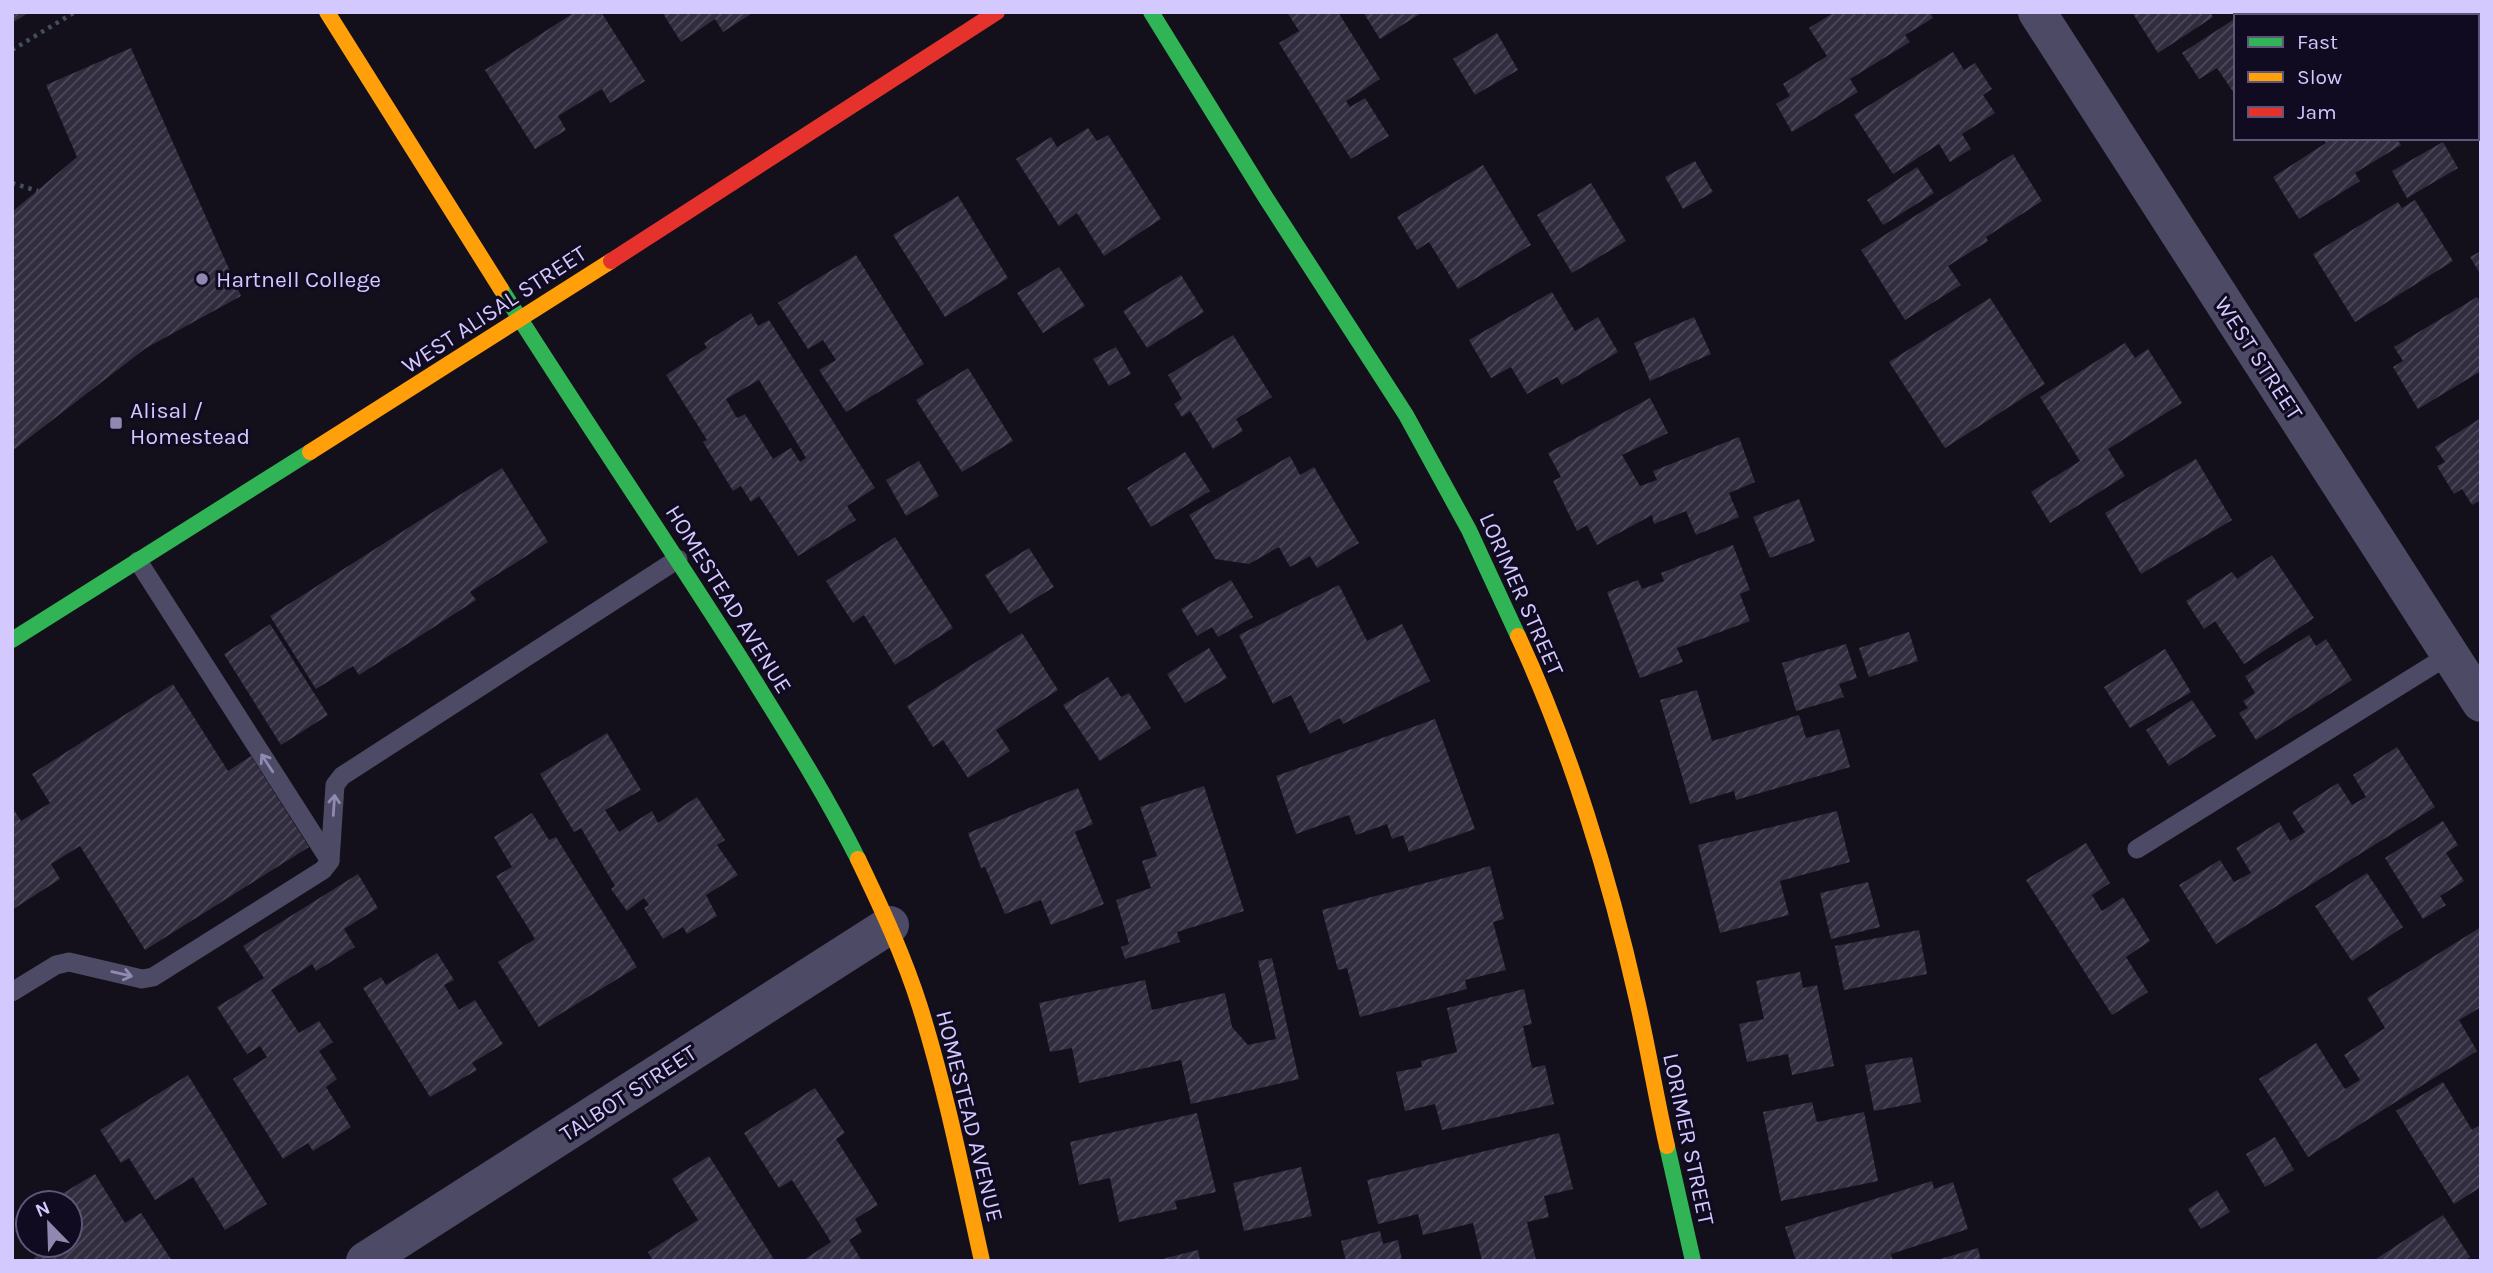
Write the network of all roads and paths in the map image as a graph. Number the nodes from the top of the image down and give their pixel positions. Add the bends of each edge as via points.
1 (75, 12) edge
2 (327, 12) edge
3 (997, 12) edge
4 (1151, 12) edge
5 (2037, 12) edge
6 (12, 50) edge
7 (12, 183) edge
8 (38, 191) dead end
9 (520, 320) junction
10 (678, 559) junction
11 (138, 561) junction
12 (12, 640) edge
13 (2449, 655) junction
14 (2481, 703) edge
15 (2137, 849) dead end
16 (330, 862) junction
17 (890, 925) junction
18 (12, 992) edge
19 (365, 1261) edge
20 (982, 1261) edge
21 (1693, 1261) edge

1 - 6 path
2 - 9 street, HOMESTEAD AVENUE
3 - 9 street, WEST ALISAL STREET
4 - 21 street, LORIMER STREET via 1406,415 1469,530 1527,655 1574,778 1611,898
5 - 13 street, WEST STREET
7 - 8 path
9 - 10 street, HOMESTEAD AVENUE
9 - 11 street, WEST ALISAL STREET
16 -> 10 lane via 335,785 342,776
10 - 17 street, HOMESTEAD AVENUE via 792,740
11 - 12 street, WEST ALISAL STREET
16 -> 11 lane
13 - 14 street, WEST STREET
13 - 15 lane
18 -> 16 lane via 55,965 69,962 142,979 153,977
17 - 19 street, TALBOT STREET
17 - 20 street, HOMESTEAD AVENUE via 923,1019

